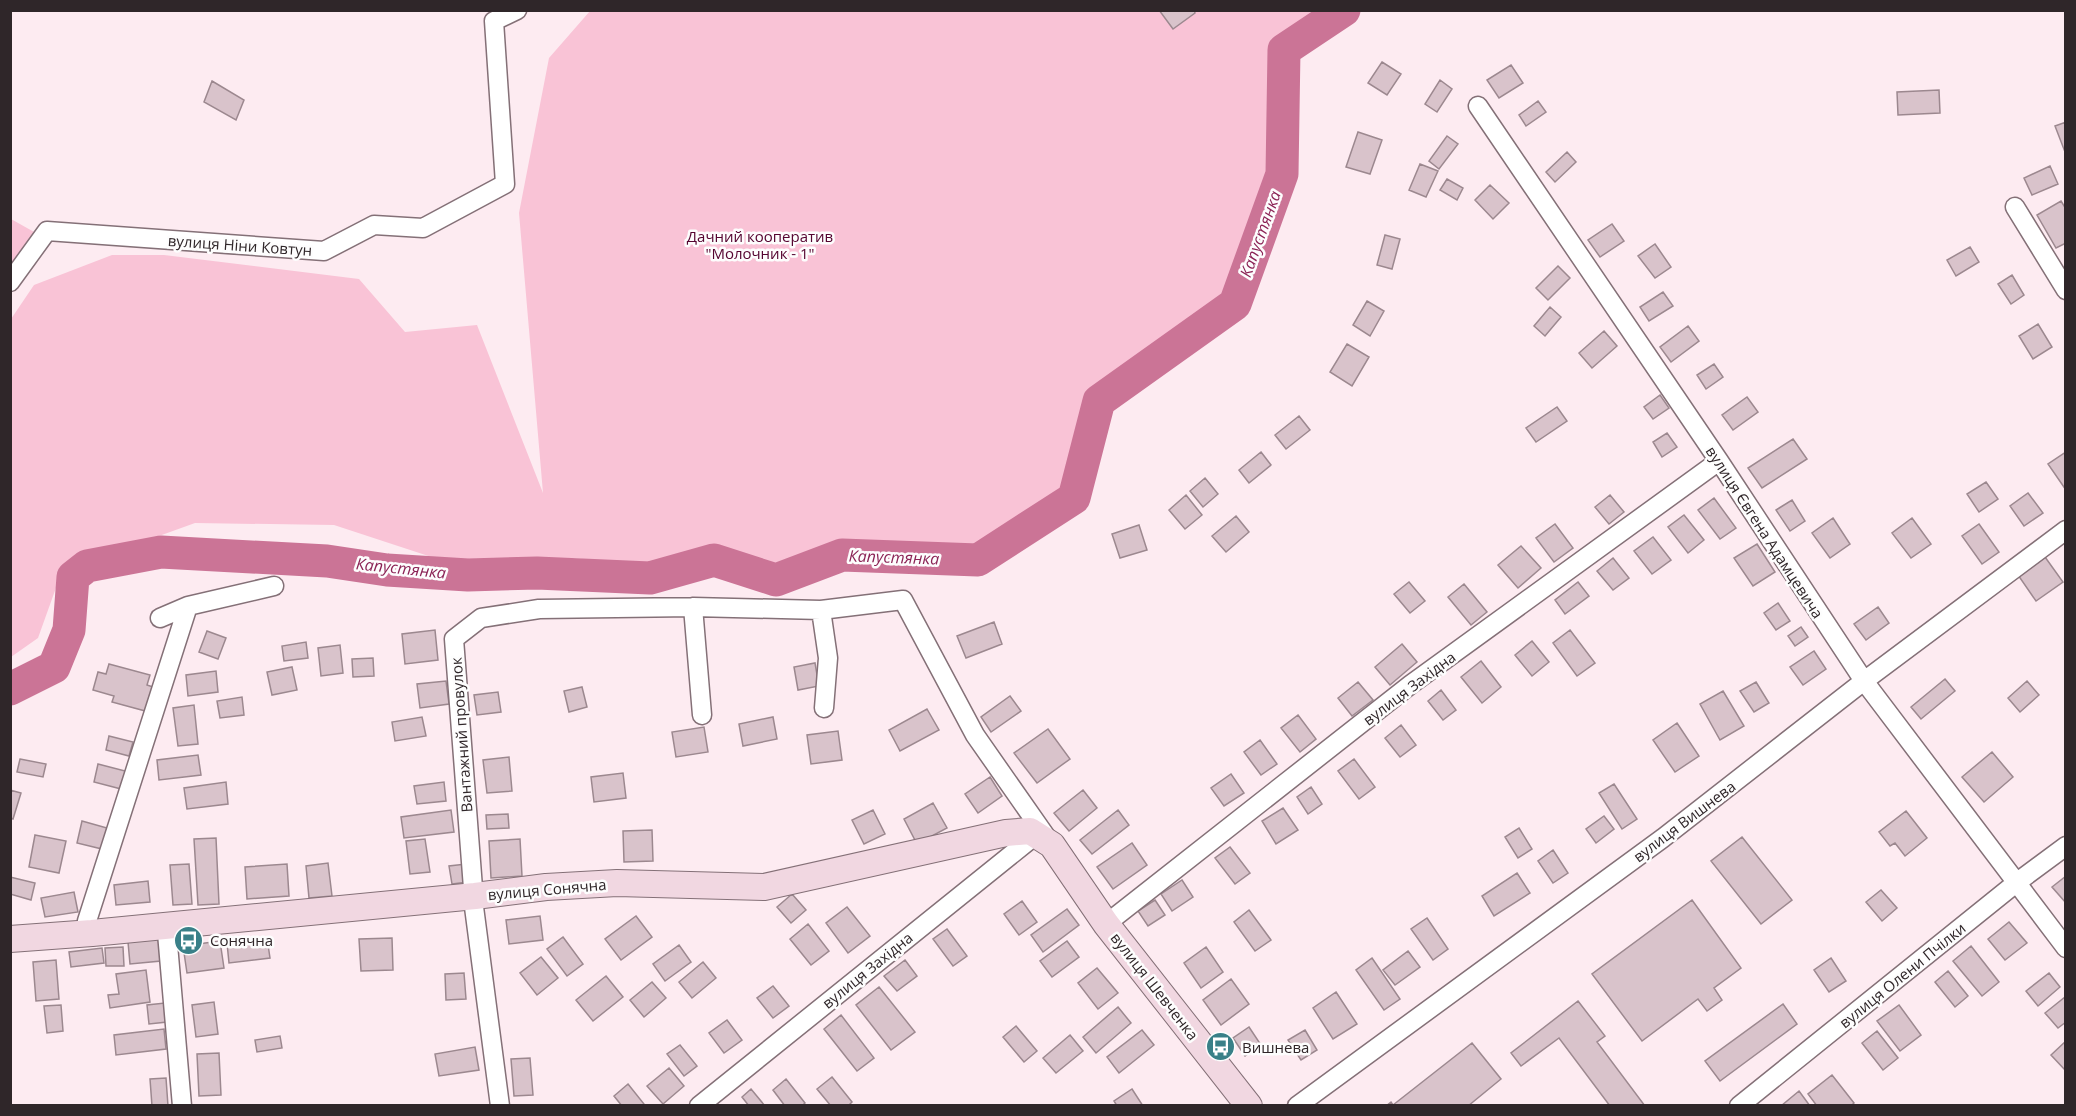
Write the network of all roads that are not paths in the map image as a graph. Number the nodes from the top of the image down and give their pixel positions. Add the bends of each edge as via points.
1 (517, 10) edge
2 (1478, 106) dead end
3 (2015, 207) dead end
4 (10, 282) edge
5 (2066, 290) edge
6 (1719, 461) junction
7 (2066, 530) edge
8 (274, 586) dead end
9 (903, 600) joint
10 (188, 606) junction
11 (693, 607) junction
12 (821, 610) junction
13 (160, 618) dead end
14 (1864, 681) junction
15 (824, 708) dead end
16 (702, 716) dead end
17 (1030, 831) junction
18 (2066, 846) edge
19 (1058, 854) junction
20 (2016, 883) junction
21 (476, 896) junction
22 (1106, 924) junction
23 (164, 927) junction
24 (92, 933) junction
25 (10, 939) edge
26 (2066, 948) edge
27 (182, 1106) edge
28 (500, 1106) edge
29 (699, 1106) edge
30 (1249, 1106) edge
31 (1297, 1106) edge
32 (1739, 1106) edge

1 - 4 street, вулиця Ніни Ковтун via 494,21 505,184 445,217 423,228 374,225 324,251 47,231
2 - 6 street, вулиця Євгена Адамцевича
3 - 5 street
6 - 14 street, вулиця Євгена Адамцевича
6 - 22 street, вулиця Західна via 1410,685
7 - 14 street, вулиця Вишнева
8 - 10 street
9 - 12 street, Вантажний провулок
9 - 19 street, вулиця Шевченка via 975,735
10 - 13 street
10 - 24 street via 87,921
11 - 12 street, Вантажний провулок
11 - 16 street
11 - 21 street, Вантажний провулок via 539,609 481,618 454,639
12 - 15 street via 828,658
14 - 20 street, вулиця Євгена Адамцевича
14 - 31 street, вулиця Вишнева via 1653,844
17 - 19 street
17 - 21 street, вулиця Сонячна via 764,887 617,884 546,887
17 - 29 street, вулиця Західна via 1027,842
18 - 20 street, вулиця Олени Пчілки
19 - 22 street, вулиця Шевченка
20 - 26 street, вулиця Євгена Адамцевича
20 - 32 street, вулиця Олени Пчілки
21 - 23 street, вулиця Сонячна
21 - 28 street, Вантажний провулок via 474,907
22 - 30 street, вулиця Шевченка
23 - 24 street, вулиця Сонячна
23 - 27 street
24 - 25 street, вулиця Сонячна

